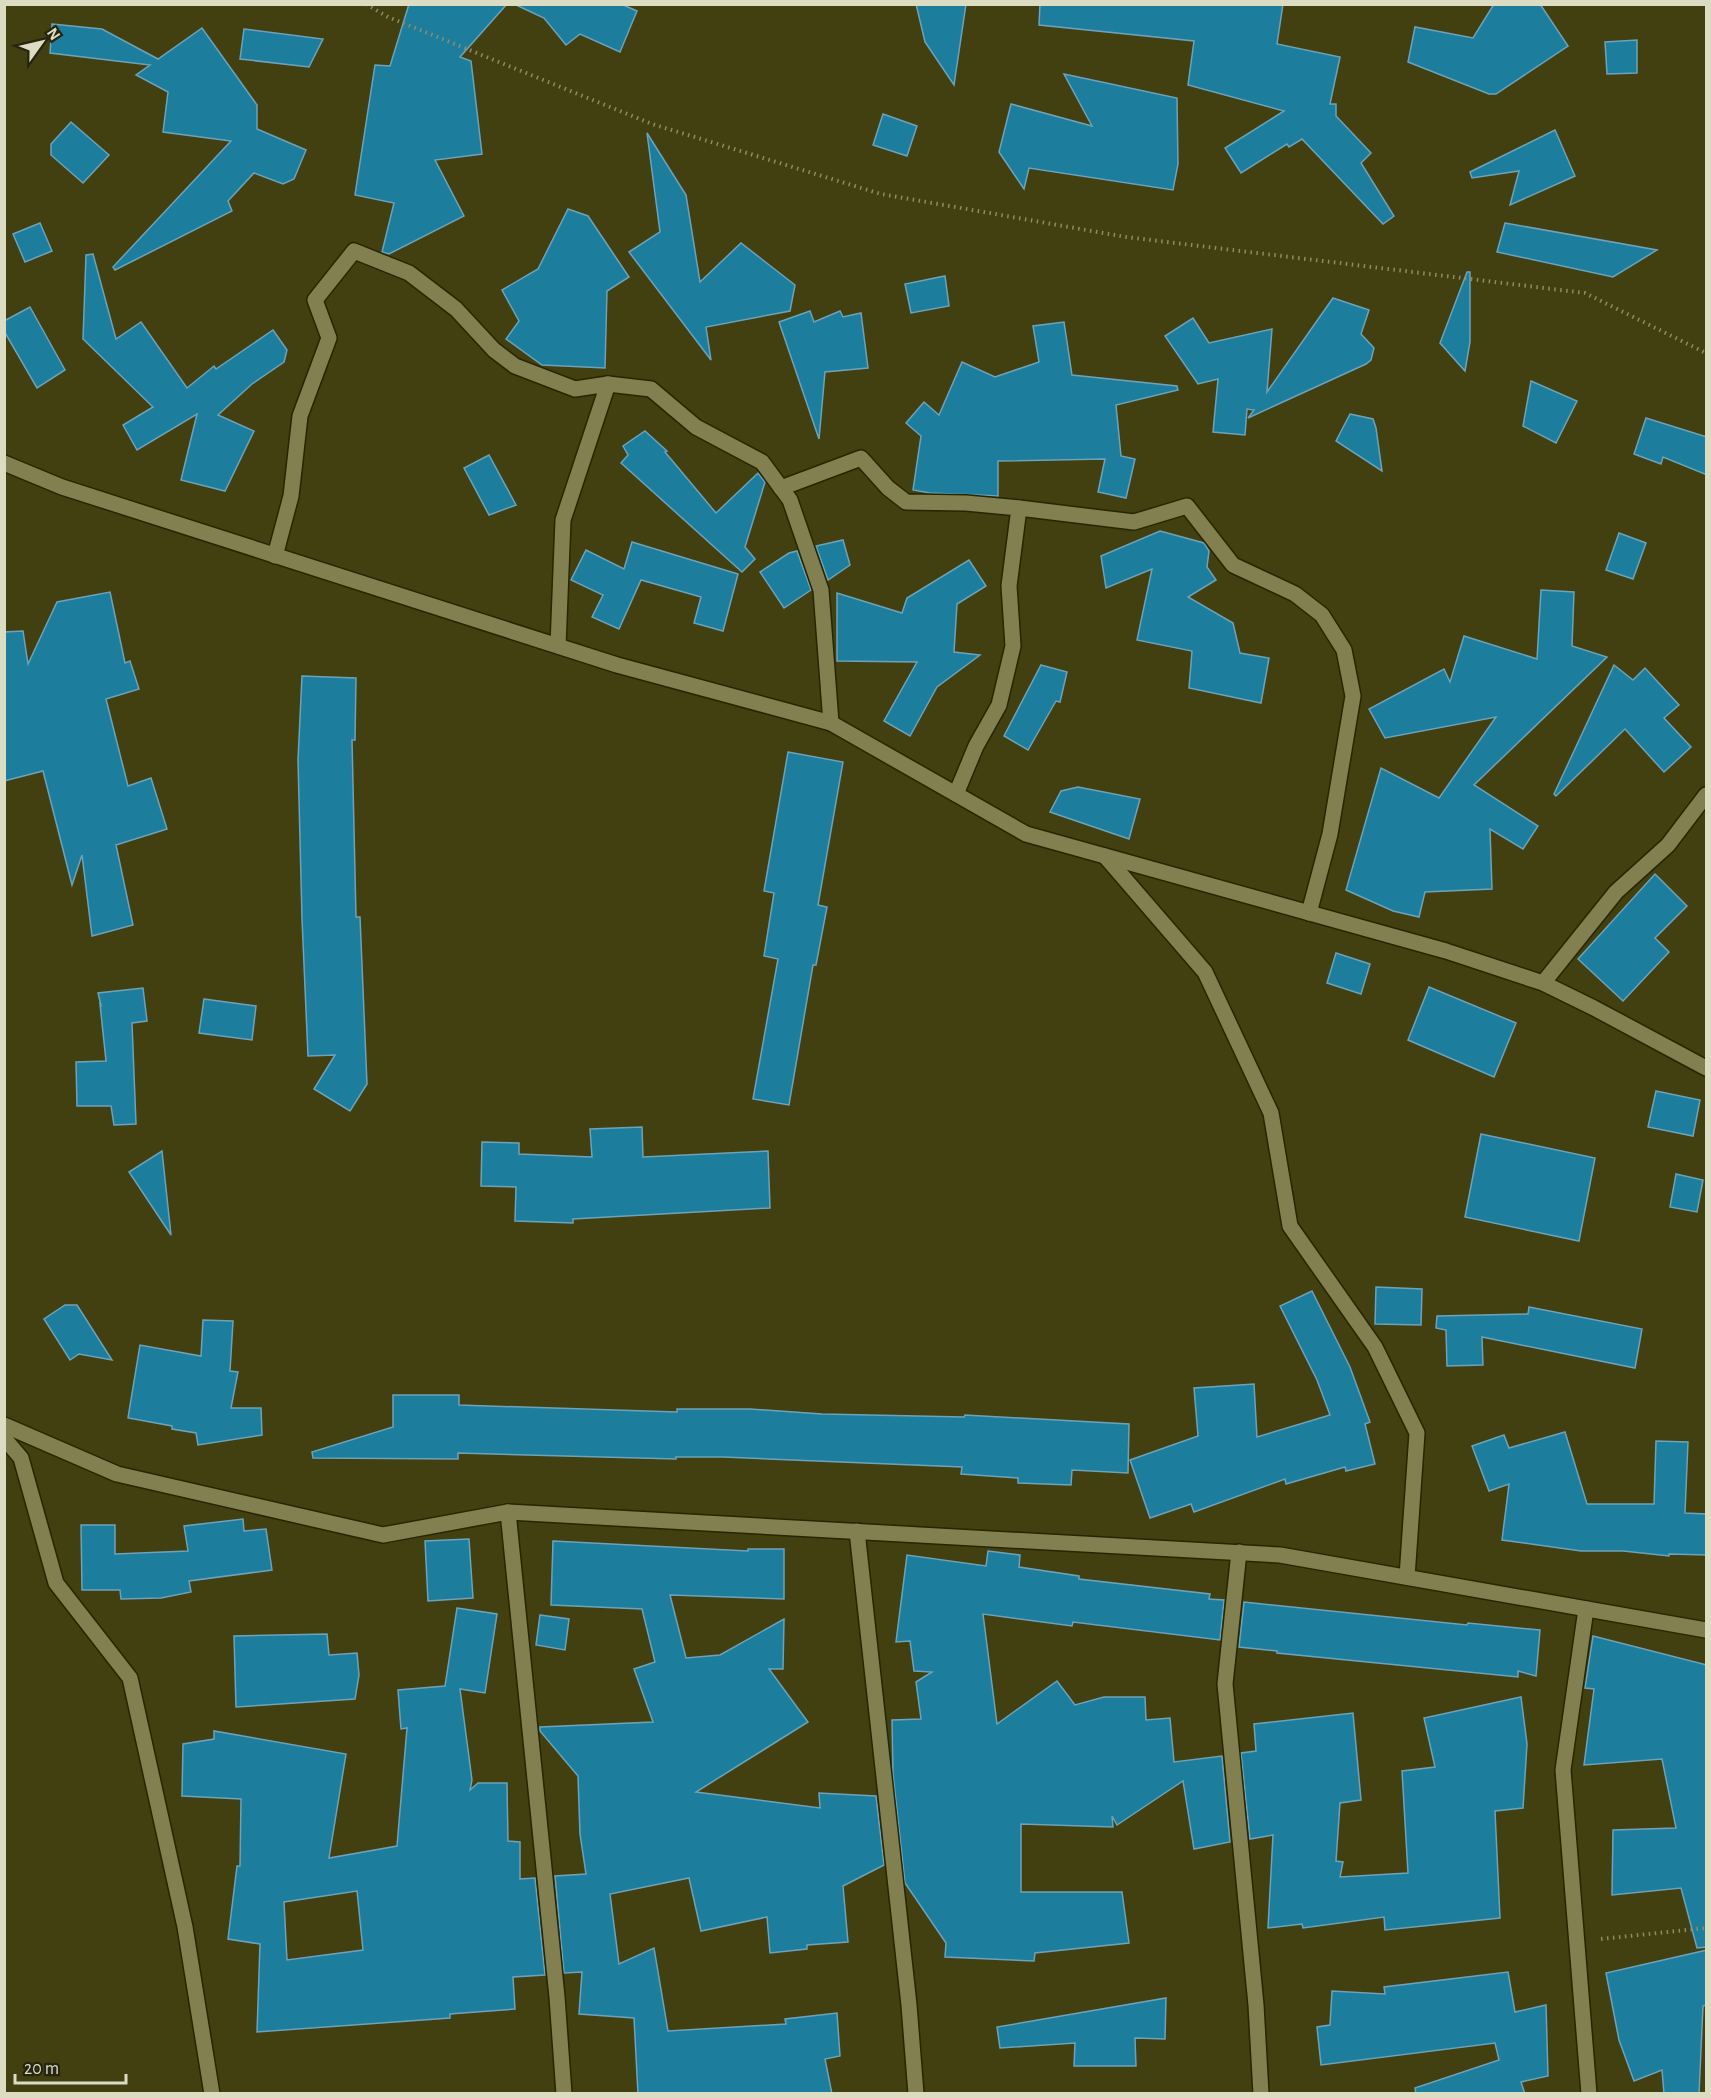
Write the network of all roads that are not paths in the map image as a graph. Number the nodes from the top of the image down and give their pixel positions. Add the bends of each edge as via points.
1 (608, 384) junction
2 (4, 463) edge
3 (781, 488) junction
4 (1019, 508) junction
5 (275, 556) junction
6 (558, 646) junction
7 (831, 723) junction
8 (956, 794) junction
9 (1707, 795) edge
10 (1105, 856) junction
11 (1309, 913) junction
12 (1543, 983) junction
13 (1707, 1068) edge
14 (4, 1425) edge
15 (4, 1438) edge
16 (508, 1512) junction
17 (857, 1532) junction
18 (1239, 1552) junction
19 (1407, 1577) junction
20 (1586, 1609) junction
21 (1707, 1630) edge
22 (212, 2094) edge
23 (564, 2094) edge
24 (916, 2094) edge
25 (1261, 2094) edge
26 (1589, 2094) edge

1 - 3 street via 651,389 696,427 762,462
1 - 5 street via 575,388 515,366 494,350 456,309 409,273 354,251 315,300 329,338 300,416 291,496
1 - 6 street via 563,520
2 - 5 street via 62,487
3 - 4 street via 861,458 906,502
3 - 7 street via 790,500 821,590
4 - 8 street via 1009,586 1013,646 999,705 975,746
4 - 11 street via 1134,522 1187,506 1233,565 1295,594 1322,615 1344,650 1353,696 1330,834
5 - 6 street
6 - 7 street
7 - 8 street
8 - 10 street via 1026,834
9 - 12 street via 1668,845 1616,892
10 - 11 street
10 - 19 street via 1205,972 1271,1113 1290,1226 1375,1347 1417,1433
11 - 12 street
12 - 13 street
14 - 16 street via 117,1474 382,1535
15 - 22 street via 21,1458 56,1583 130,1678 186,1927
16 - 17 street
16 - 23 street
17 - 18 street
17 - 24 street
18 - 19 street via 1280,1555
18 - 25 street via 1225,1684
19 - 20 street
20 - 21 street
20 - 26 street via 1563,1770

